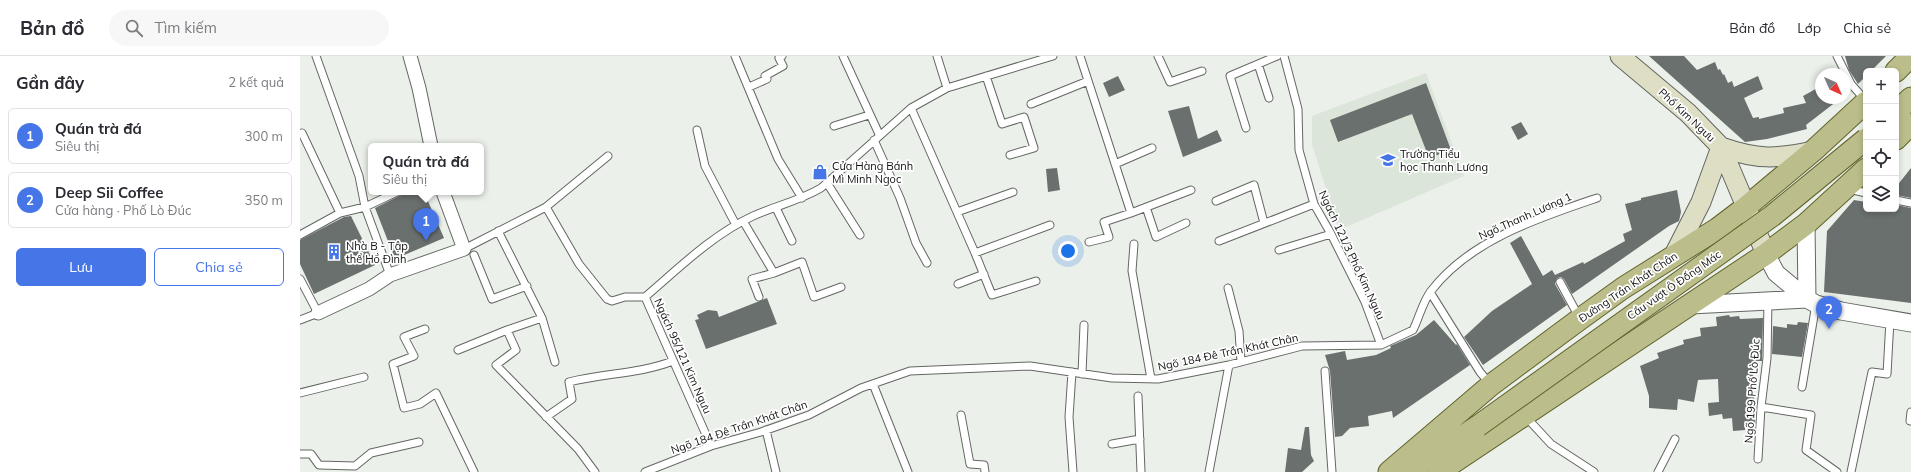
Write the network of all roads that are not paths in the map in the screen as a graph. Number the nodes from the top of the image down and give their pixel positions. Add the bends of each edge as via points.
1 (316, 56) edge
2 (410, 56) edge
3 (735, 56) edge
4 (782, 56) edge
5 (843, 56) edge
6 (937, 56) edge
7 (1052, 56) edge
8 (1080, 56) edge
9 (1158, 56) edge
10 (1277, 56) edge
11 (1284, 56) edge
12 (1622, 56) edge
13 (1837, 56) edge
14 (1911, 56) edge
15 (1258, 64) junction
16 (1899, 68) edge
17 (1202, 71) dead end
18 (986, 76) junction
19 (1088, 81) junction
20 (749, 88) junction
21 (947, 88) junction
22 (1269, 98) dead end
23 (1863, 98) edge
24 (1911, 98) edge
25 (1031, 104) dead end
26 (1864, 104) edge
27 (911, 108) junction
28 (1899, 109) edge
29 (869, 115) junction
30 (1911, 124) edge
31 (834, 126) dead end
32 (1246, 128) dead end
33 (697, 130) dead end
34 (302, 133) dead end
35 (1899, 136) edge
36 (877, 137) junction
37 (1865, 140) edge
38 (430, 143) edge
39 (1721, 147) junction
40 (1152, 148) dead end
41 (1813, 151) junction
42 (1010, 155) dead end
43 (608, 156) dead end
44 (1115, 164) junction
45 (1863, 172) edge
46 (827, 183) junction
47 (1846, 188) junction
48 (1191, 190) dead end
49 (1013, 192) dead end
50 (1863, 192) edge
51 (391, 195) edge
52 (445, 195) edge
53 (802, 198) junction
54 (1597, 198) dead end
55 (1216, 200) dead end
56 (1899, 201) edge
57 (1911, 203) edge
58 (1314, 204) junction
59 (365, 207) junction
60 (546, 207) junction
61 (1146, 207) junction
62 (1746, 207) junction
63 (776, 208) junction
64 (957, 212) junction
65 (340, 213) junction
66 (1131, 213) junction
67 (743, 221) junction
68 (1186, 223) dead end
69 (1264, 223) junction
70 (1806, 224) junction
71 (736, 225) junction
72 (1050, 225) dead end
73 (498, 231) junction
74 (1331, 234) junction
75 (300, 235) edge
76 (860, 235) dead end
77 (792, 241) dead end
78 (1218, 241) dead end
79 (1089, 242) dead end
80 (1134, 244) dead end
81 (1279, 250) dead end
82 (469, 252) junction
83 (975, 253) junction
84 (1766, 254) junction
85 (1674, 255) junction
86 (927, 263) dead end
87 (774, 273) junction
88 (984, 274) junction
89 (390, 275) junction
90 (300, 279) edge
91 (1036, 281) dead end
92 (1560, 282) dead end
93 (958, 284) dead end
94 (527, 286) junction
95 (841, 287) dead end
96 (1228, 288) dead end
97 (1623, 288) junction
98 (1430, 292) junction
99 (645, 297) junction
100 (759, 297) dead end
101 (1768, 300) junction
102 (1812, 302) junction
103 (1690, 305) junction
104 (318, 313) junction
105 (542, 318) junction
106 (1580, 318) junction
107 (1890, 319) junction
108 (300, 320) edge
109 (1663, 323) junction
110 (1911, 323) edge
111 (1084, 325) dead end
112 (425, 329) dead end
113 (507, 330) junction
114 (1381, 345) junction
115 (458, 350) dead end
116 (673, 361) junction
117 (555, 362) dead end
118 (1241, 362) junction
119 (1228, 365) junction
120 (1325, 371) dead end
121 (1072, 372) junction
122 (1082, 374) junction
123 (364, 378) dead end
124 (1151, 379) junction
125 (873, 384) junction
126 (1492, 386) junction
127 (1802, 387) dead end
128 (300, 393) edge
129 (1138, 396) dead end
130 (1761, 407) junction
131 (1911, 412) edge
132 (961, 415) dead end
133 (1525, 415) junction
134 (546, 417) junction
135 (1910, 421) dead end
136 (1478, 426) junction
137 (766, 430) junction
138 (1140, 439) junction
139 (1675, 439) dead end
140 (419, 442) dead end
141 (1112, 444) dead end
142 (711, 446) junction
143 (300, 454) edge
144 (1758, 459) dead end
145 (474, 472) edge
146 (595, 472) edge
147 (645, 472) edge
148 (776, 472) edge
149 (908, 472) edge
150 (985, 472) edge
151 (1074, 472) edge
152 (1141, 472) edge
153 (1209, 472) edge
154 (1332, 472) edge
155 (1389, 472) edge
156 (1401, 472) edge
157 (1432, 472) edge
158 (1438, 472) edge
159 (1594, 472) edge
160 (1658, 472) edge
161 (1837, 472) edge
162 (1851, 472) edge

1 - 59 lane via 359,176
2 - 38 street
3 - 20 lane
4 - 20 lane via 779,58 783,66 765,76 767,79
5 - 29 lane
6 - 21 lane
7 - 18 lane
8 - 19 lane
9 - 17 lane via 1170,82
10 - 15 lane
11 - 58 lane, Ngách 121/3 Phố Kim Ngưu via 1298,109 1299,150
12 - 39 main road, Phố Kim Ngưu via 1688,113
13 - 23 lane via 1851,84
14 - 16 main road
15 - 22 lane
15 - 32 lane via 1230,76
18 - 21 lane
18 - 42 lane via 1002,124 1024,117 1034,148
19 - 25 lane
19 - 44 lane
20 - 53 lane via 778,159
21 - 27 lane
24 - 28 main road
26 - 41 main road, Đường Trần Khát Chân
27 - 36 lane
27 - 64 lane
29 - 31 lane
29 - 36 lane
30 - 35 main road
33 - 71 lane via 704,166
34 - 65 lane
36 - 46 lane
36 - 86 lane via 916,243
37 - 136 main road, Cầu vượt Ô Đống Mác, bridge via 1772,216
39 - 41 main road via 1763,158
39 - 62 main road, Phố Kim Ngưu
39 - 85 main road via 1701,202
40 - 44 lane
41 - 62 main road, Đường Trần Khát Chân
43 - 60 lane
44 - 66 lane
45 - 47 main road
46 - 53 lane
46 - 76 lane
47 - 50 lane
47 - 70 main road
48 - 61 lane
49 - 64 lane
51 - 59 lane
52 - 82 street
53 - 63 lane
54 - 98 lane, Ngõ Thanh Lương 1 via 1554,213 1465,256
55 - 69 lane via 1254,185
56 - 57 lane
58 - 69 lane
58 - 74 lane, Ngách 121/3 Phố Kim Ngưu
59 - 65 lane
59 - 89 lane
60 - 73 lane
60 - 99 lane via 579,264 607,299 612,301 625,297
61 - 66 lane
61 - 68 lane via 1156,237
62 - 84 main road, Phố Kim Ngưu
62 - 85 main road, Đường Trần Khát Chân via 1717,229
63 - 67 lane
63 - 77 lane
64 - 83 lane
65 - 75 lane
66 - 79 lane via 1104,222 1109,237
67 - 71 lane
67 - 87 lane
69 - 78 lane
70 - 84 main road
70 - 102 street
71 - 99 lane via 705,245
72 - 83 lane
73 - 82 lane
73 - 94 lane
74 - 81 lane
74 - 114 lane, Ngách 121/3 Phố Kim Ngưu via 1365,302
80 - 124 lane via 1132,271
82 - 89 street
82 - 94 lane via 492,299
83 - 88 lane
84 - 102 street via 1776,273
84 - 103 main road
85 - 97 main road, Đường Trần Khát Chân
87 - 95 lane via 802,262 814,297
87 - 100 lane via 752,280
88 - 91 lane via 992,295
88 - 93 lane
89 - 104 street via 370,289
90 - 104 lane
92 - 106 lane
94 - 105 lane
96 - 118 lane via 1239,331
97 - 106 main road, Đường Trần Khát Chân
97 - 109 main road via 1646,293 1655,298 1663,313
98 - 114 lane via 1413,330
98 - 126 lane via 1480,372
99 - 116 lane, Ngách 95/121 Kim Ngưu
101 - 102 street
101 - 103 street
101 - 130 lane, Ngõ 199 Phố Lò Đúc via 1767,358
102 - 107 street via 1841,311
102 - 127 lane
103 - 109 main road
104 - 108 lane
105 - 113 lane
105 - 117 lane
106 - 126 main road, Đường Trần Khát Chân
107 - 110 street
107 - 162 lane via 1887,374 1872,372
109 - 133 main road
111 - 122 lane
112 - 145 lane via 404,338 414,356 393,364 404,408 420,404 436,393
113 - 115 lane
113 - 134 lane via 516,350 496,365
114 - 118 lane, Ngõ 184 Đê Trần Khát Chân via 1302,346
116 - 134 lane via 652,369 586,377 569,382 572,399
116 - 142 lane, Ngách 95/121 Kim Ngưu
118 - 119 lane, Ngõ 184 Đê Trần Khát Chân
119 - 124 lane, Ngõ 184 Đê Trần Khát Chân
119 - 153 lane
120 - 154 lane
121 - 122 lane, Ngõ 184 Đê Trần Khát Chân
121 - 125 lane, Ngõ 184 Đê Trần Khát Chân via 1030,366 910,371
121 - 151 lane via 1069,417
122 - 124 lane, Ngõ 184 Đê Trần Khát Chân
123 - 128 lane
125 - 137 lane, Ngõ 184 Đê Trần Khát Chân via 809,415
125 - 149 lane
126 - 155 main road, Đường Trần Khát Chân
129 - 138 lane
130 - 144 lane, Ngõ 199 Phố Lò Đúc
130 - 161 lane via 1811,415 1806,450
131 - 135 lane
132 - 150 lane via 970,464 984,465
133 - 158 main road
133 - 159 lane via 1551,444
134 - 146 lane via 578,449
136 - 156 main road, Cầu vượt Ô Đống Mác via 1424,462
136 - 157 main road, Cầu vượt Ô Đống Mác
137 - 142 lane, Ngõ 184 Đê Trần Khát Chân
137 - 148 lane
138 - 141 lane
138 - 152 lane
139 - 160 lane
140 - 143 lane via 371,453 355,466 319,465 311,454
142 - 147 lane, Ngõ 184 Đê Trần Khát Chân

